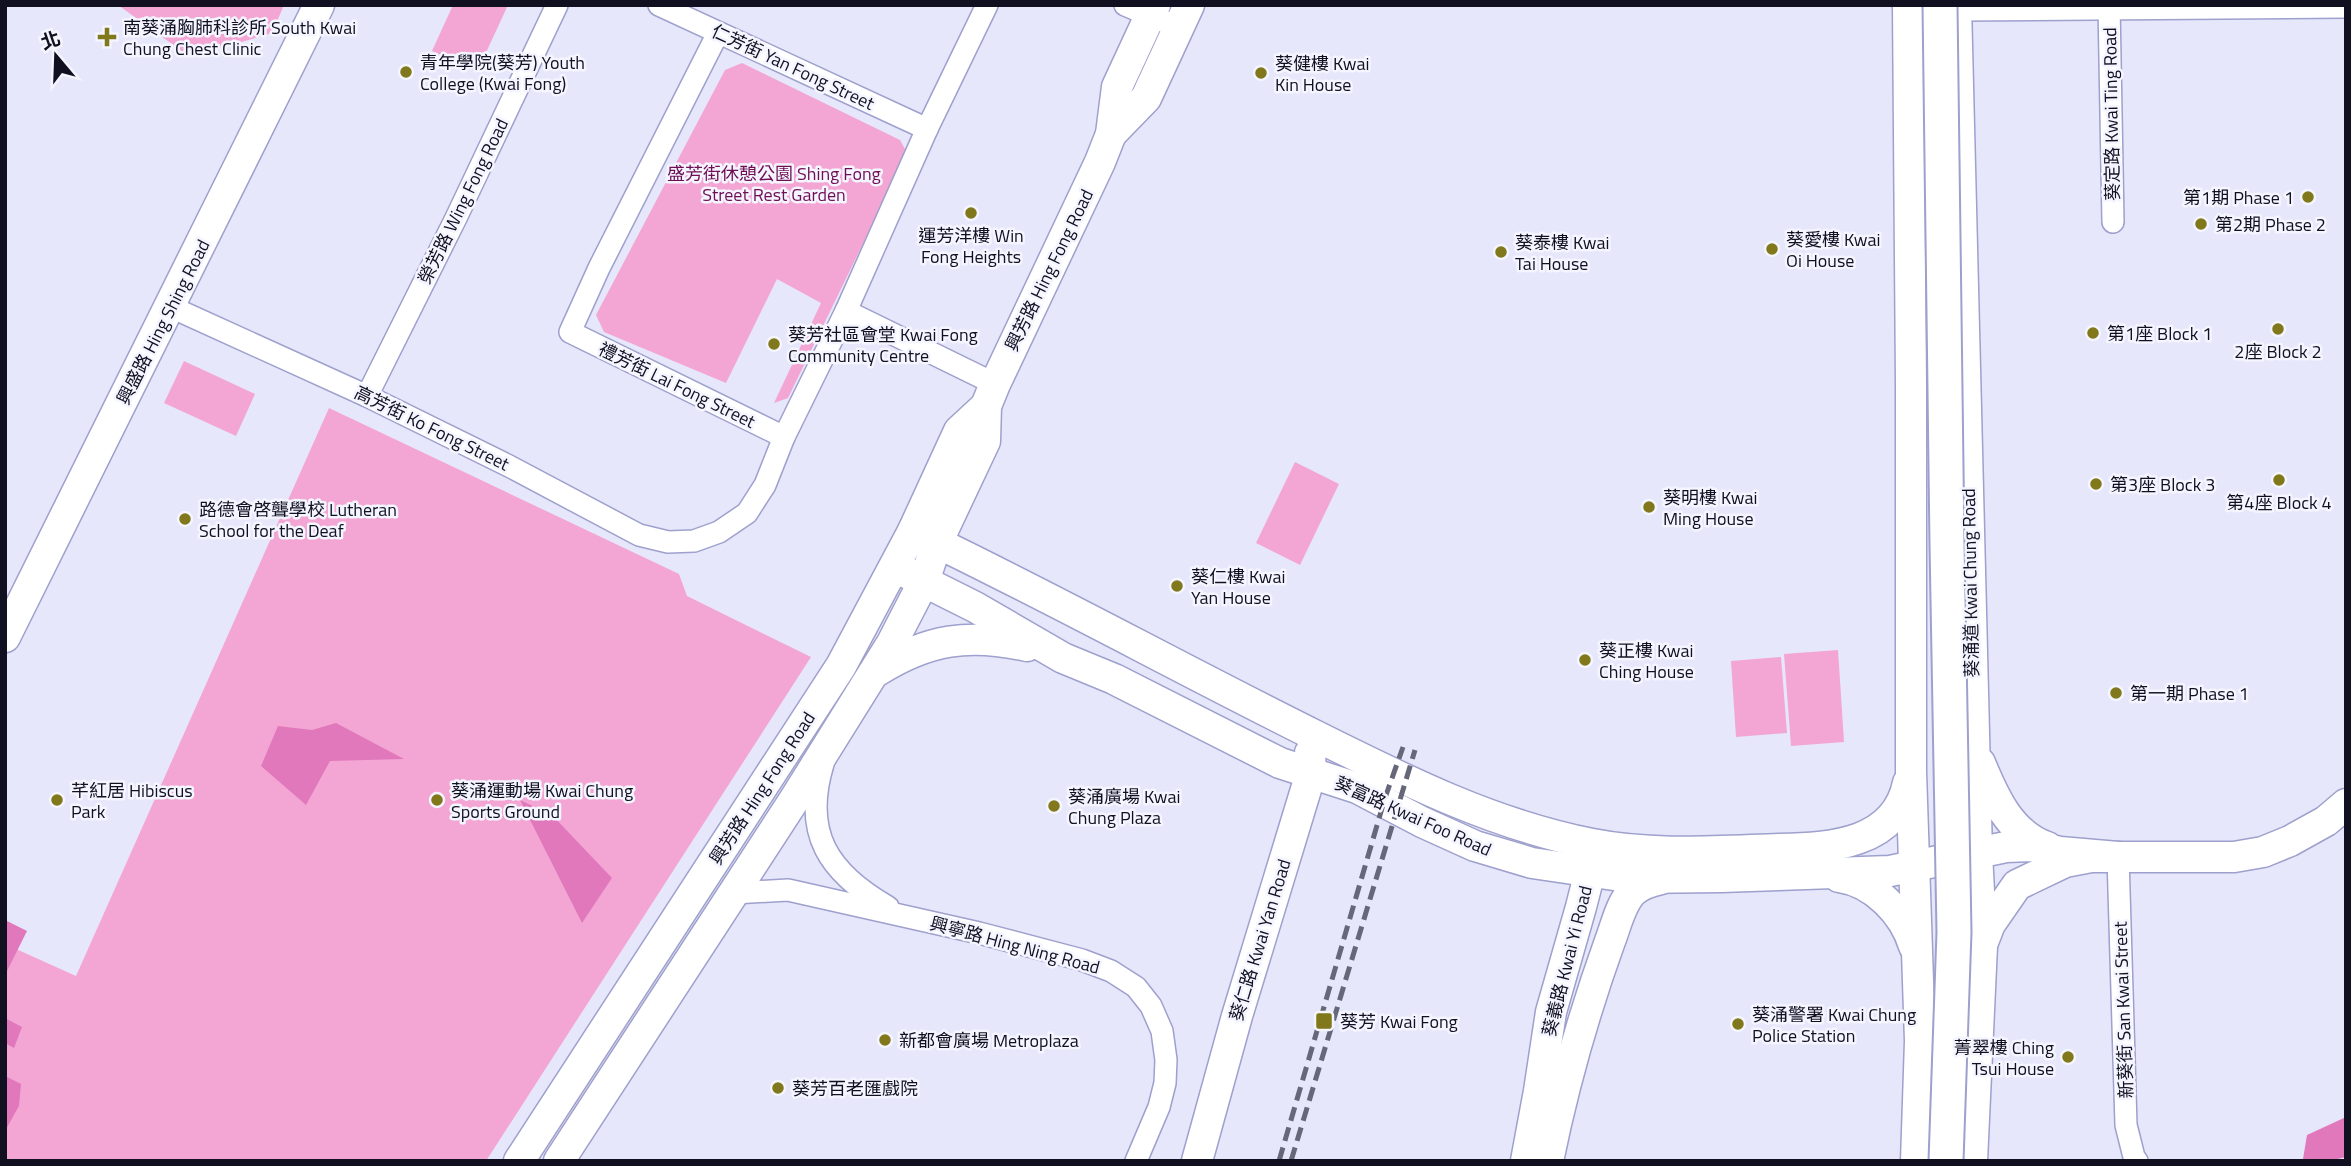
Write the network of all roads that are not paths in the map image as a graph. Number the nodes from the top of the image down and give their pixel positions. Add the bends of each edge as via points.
1 (319, 5) edge
2 (558, 5) edge
3 (659, 5) edge
4 (987, 5) edge
5 (1908, 5) edge
6 (1945, 6) edge
7 (2109, 7) edge
8 (2346, 7) edge
9 (1143, 9) edge
10 (1185, 17) edge
11 (719, 33) junction
12 (927, 128) junction
13 (1111, 134) junction
14 (2113, 222) dead end
15 (171, 307) junction
16 (846, 311) junction
17 (990, 395) junction
18 (368, 396) junction
19 (784, 437) junction
20 (925, 537) junction
21 (895, 567) junction
22 (924, 581) junction
23 (5, 637) edge
24 (1063, 658) junction
25 (874, 673) junction
26 (1291, 724) junction
27 (839, 729) junction
28 (1975, 750) junction
29 (1910, 772) junction
30 (1311, 773) junction
31 (2346, 804) edge
32 (2060, 852) junction
33 (1977, 854) junction
34 (2118, 858) junction
35 (1593, 859) junction
36 (1912, 867) junction
37 (1821, 875) junction
38 (1668, 877) junction
39 (734, 893) junction
40 (912, 919) junction
41 (1982, 946) junction
42 (1920, 983) junction
43 (519, 1161) edge
44 (559, 1161) edge
45 (1136, 1161) edge
46 (1197, 1161) edge
47 (1525, 1161) edge
48 (1548, 1161) edge
49 (1916, 1161) edge
50 (1931, 1161) edge
51 (1946, 1161) edge
52 (1972, 1161) edge
53 (2137, 1161) edge

1 - 15 main road, 興盛路 Hing Shing Road
2 - 18 street, 榮芳路 Wing Fong Road
3 - 11 street, 仁芳街 Yan Fong Street
4 - 12 street
5 - 29 main road
6 - 7 street
6 - 28 main road, 葵涌道 Kwai Chung Road
6 - 50 main road, 葵涌道 Kwai Chung Road via 1937,1046
6 - 51 main road, 葵涌道 Kwai Chung Road, bridge via 1945,481 1954,932
7 - 8 street
7 - 14 street, 葵定路 Kwai Ting Road
9 - 10 street
9 - 13 main road, 興芳路 Hing Fong Road via 1117,87
10 - 13 main road, 興芳路 Hing Fong Road via 1146,98
11 - 12 street, 仁芳街 Yan Fong Street
11 - 19 street, 禮芳街 Lai Fong Street via 570,332
12 - 16 street
13 - 17 main road, 興芳路 Hing Fong Road
15 - 18 street, 高芳街 Ko Fong Street
15 - 23 main road, 興盛路 Hing Shing Road
16 - 17 street
16 - 19 street
17 - 20 main road, 興芳路 Hing Fong Road via 959,431
18 - 19 street, 高芳街 Ko Fong Street via 639,535 668,542 694,541 719,532 747,513 765,485
20 - 21 main road, 興芳路 Hing Fong Road
20 - 22 main road, 興芳路 Hing Fong Road
20 - 26 main road, 葵富路 Kwai Foo Road
21 - 22 main road, 葵富路 Kwai Foo Road
21 - 43 main road, 興芳路 Hing Fong Road via 841,666
22 - 24 main road, 葵富路 Kwai Foo Road
22 - 25 main road, 興芳路 Hing Fong Road
24 - 25 main road via 994,639 957,639 913,650
24 - 30 main road, 葵富路 Kwai Foo Road via 1280,763
25 - 27 main road, 興芳路 Hing Fong Road
26 - 30 main road, 葵仁路 Kwai Yan Road via 1306,742
26 - 35 main road, 葵富路 Kwai Foo Road
27 - 39 main road, 興芳路 Hing Fong Road
27 - 40 street, 興寧路 Hing Ning Road via 818,781 817,822 823,844 834,866 851,883
28 - 32 main road via 2014,827
28 - 33 main road, 葵涌道 Kwai Chung Road
29 - 35 main road, 葵富路 Kwai Foo Road via 1905,798 1891,819 1865,836 1830,847 1641,851
29 - 36 main road
30 - 35 main road, 葵富路 Kwai Foo Road via 1357,788 1475,846 1532,863
30 - 46 main road, 葵仁路 Kwai Yan Road
31 - 34 main road via 2326,821 2263,852 2234,857
32 - 33 main road, 葵富路 Kwai Foo Road via 2032,846
32 - 34 main road, 葵富路 Kwai Foo Road
33 - 36 main road, 葵富路 Kwai Foo Road
33 - 41 main road, 葵涌道 Kwai Chung Road
34 - 41 main road via 2065,862 2017,886 1990,924
34 - 53 street, 新葵街 San Kwai Street via 2126,1125
35 - 38 main road, 葵富路 Kwai Foo Road via 1634,877
35 - 47 main road, 葵義路 Kwai Yi Road via 1551,1012
36 - 37 main road, 葵富路 Kwai Foo Road
36 - 42 main road
37 - 38 main road, 葵富路 Kwai Foo Road
37 - 42 main road via 1849,878 1885,900 1910,930
38 - 48 main road, 葵義路 Kwai Yi Road via 1648,882 1632,893 1620,915 1559,1107
39 - 40 street, 興寧路 Hing Ning Road via 788,890
39 - 44 main road, 興芳路 Hing Fong Road
40 - 45 street, 興寧路 Hing Ning Road via 1082,960 1111,971 1136,988 1151,1006 1162,1031 1166,1060 1159,1108
41 - 52 main road, 葵涌道 Kwai Chung Road
42 - 49 main road

